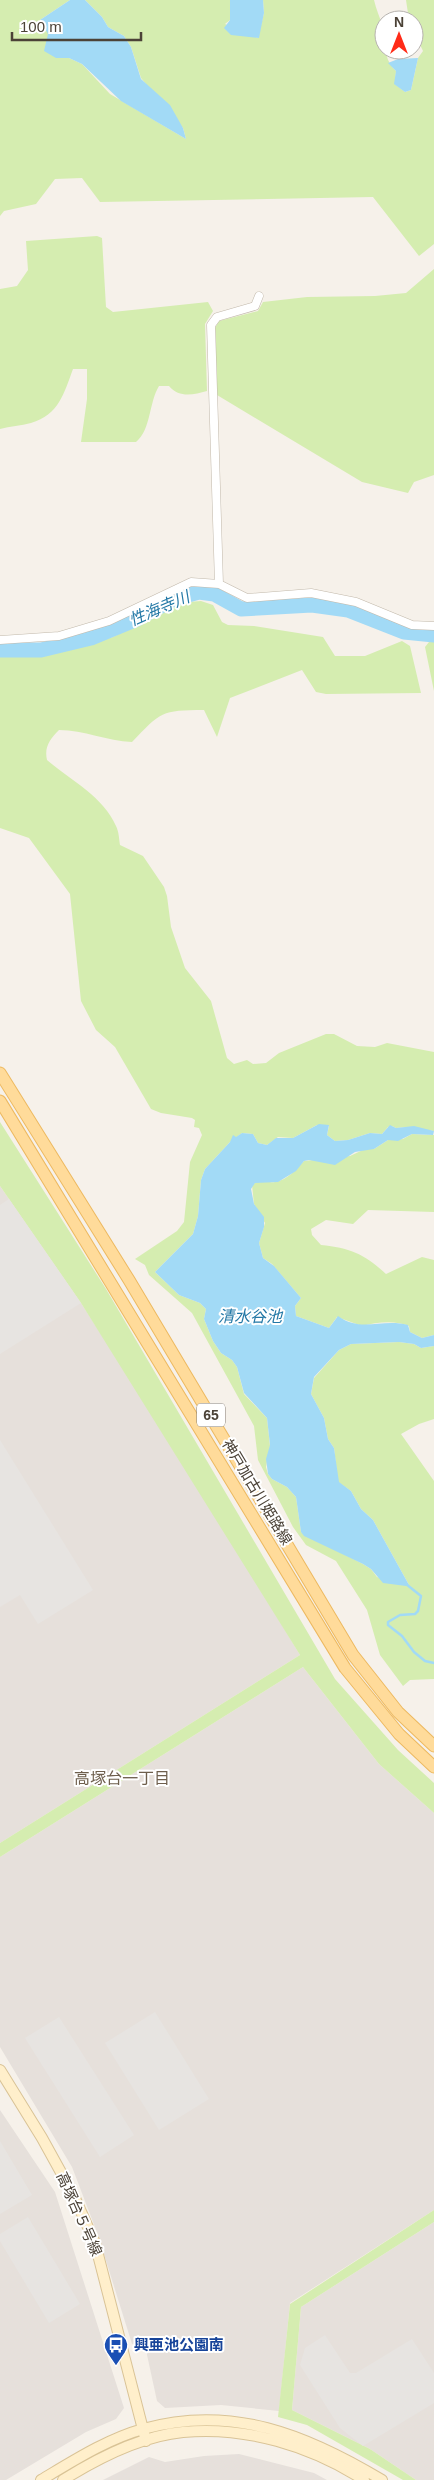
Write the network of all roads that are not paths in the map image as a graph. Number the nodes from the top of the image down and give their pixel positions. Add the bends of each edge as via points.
1 (259, 296) dead end
2 (219, 584) junction
3 (434, 626) edge
4 (0, 640) edge
5 (0, 1073) edge
6 (0, 1101) edge
7 (434, 1746) edge
8 (434, 1767) edge
9 (0, 2070) edge
10 (144, 2429) junction
11 (146, 2441) junction
12 (41, 2480) edge
13 (63, 2480) edge
14 (364, 2480) edge
15 (382, 2480) edge

1 - 2 street via 255,306 217,317 211,325
2 - 3 street via 247,598 311,593 356,602 412,625
2 - 4 street via 191,582 109,621 60,636
5 - 7 main road, 神戸加古川姫路線 / 65 via 129,1280 353,1655 398,1712
6 - 8 main road, 神戸加古川姫路線 / 65 via 345,1668 399,1734
9 - 10 street, 高塚台５号線 via 64,2179 95,2243
10 - 11 street, 高塚台５号線
10 - 12 street via 102,2445
10 - 15 street via 188,2422 245,2422 295,2435 339,2454
11 - 13 street via 94,2461
11 - 14 street via 182,2432 225,2432 272,2439 313,2452

